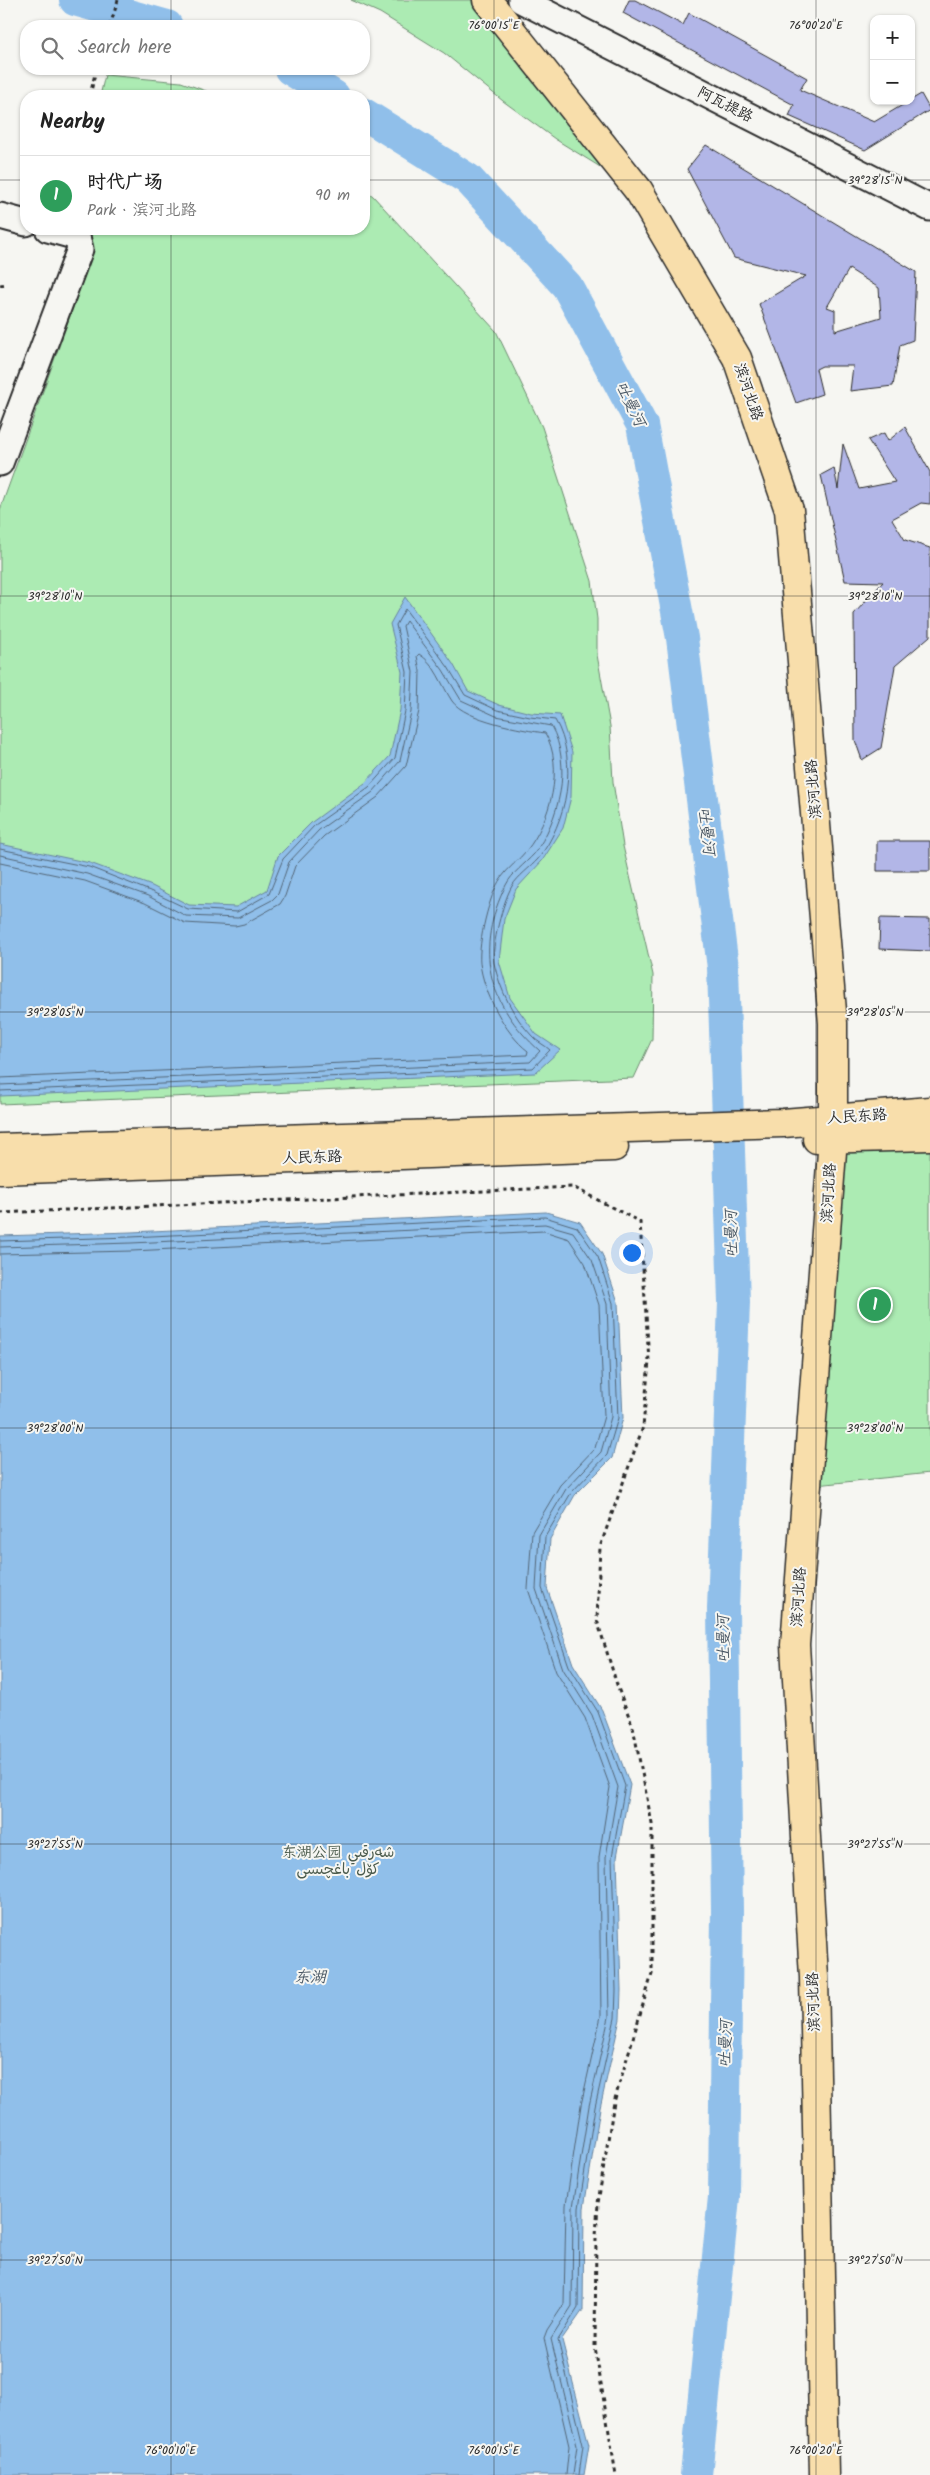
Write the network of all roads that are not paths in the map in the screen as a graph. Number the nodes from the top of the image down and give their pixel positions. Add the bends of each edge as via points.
1 (488, 0) edge
2 (521, 0) edge
3 (930, 208) edge
4 (0, 216) edge
5 (20, 221) edge
6 (70, 235) edge
7 (0, 463) edge
8 (930, 1111) edge
9 (834, 1128) junction
10 (930, 1136) edge
11 (621, 1137) junction
12 (0, 1148) edge
13 (0, 1170) edge
14 (824, 2475) edge

1 - 9 main road, 滨河北路 via 644,200 736,358 789,510 833,1023
2 - 3 street, 阿瓦提路
4 - 5 street
6 - 7 street via 77,237 80,250
8 - 9 main road, 人民东路
9 - 10 main road, 人民东路
9 - 11 main road, 人民东路
9 - 14 main road, 滨河北路 via 795,1645 814,1977
11 - 12 main road, 人民东路
11 - 13 main road, 人民东路

